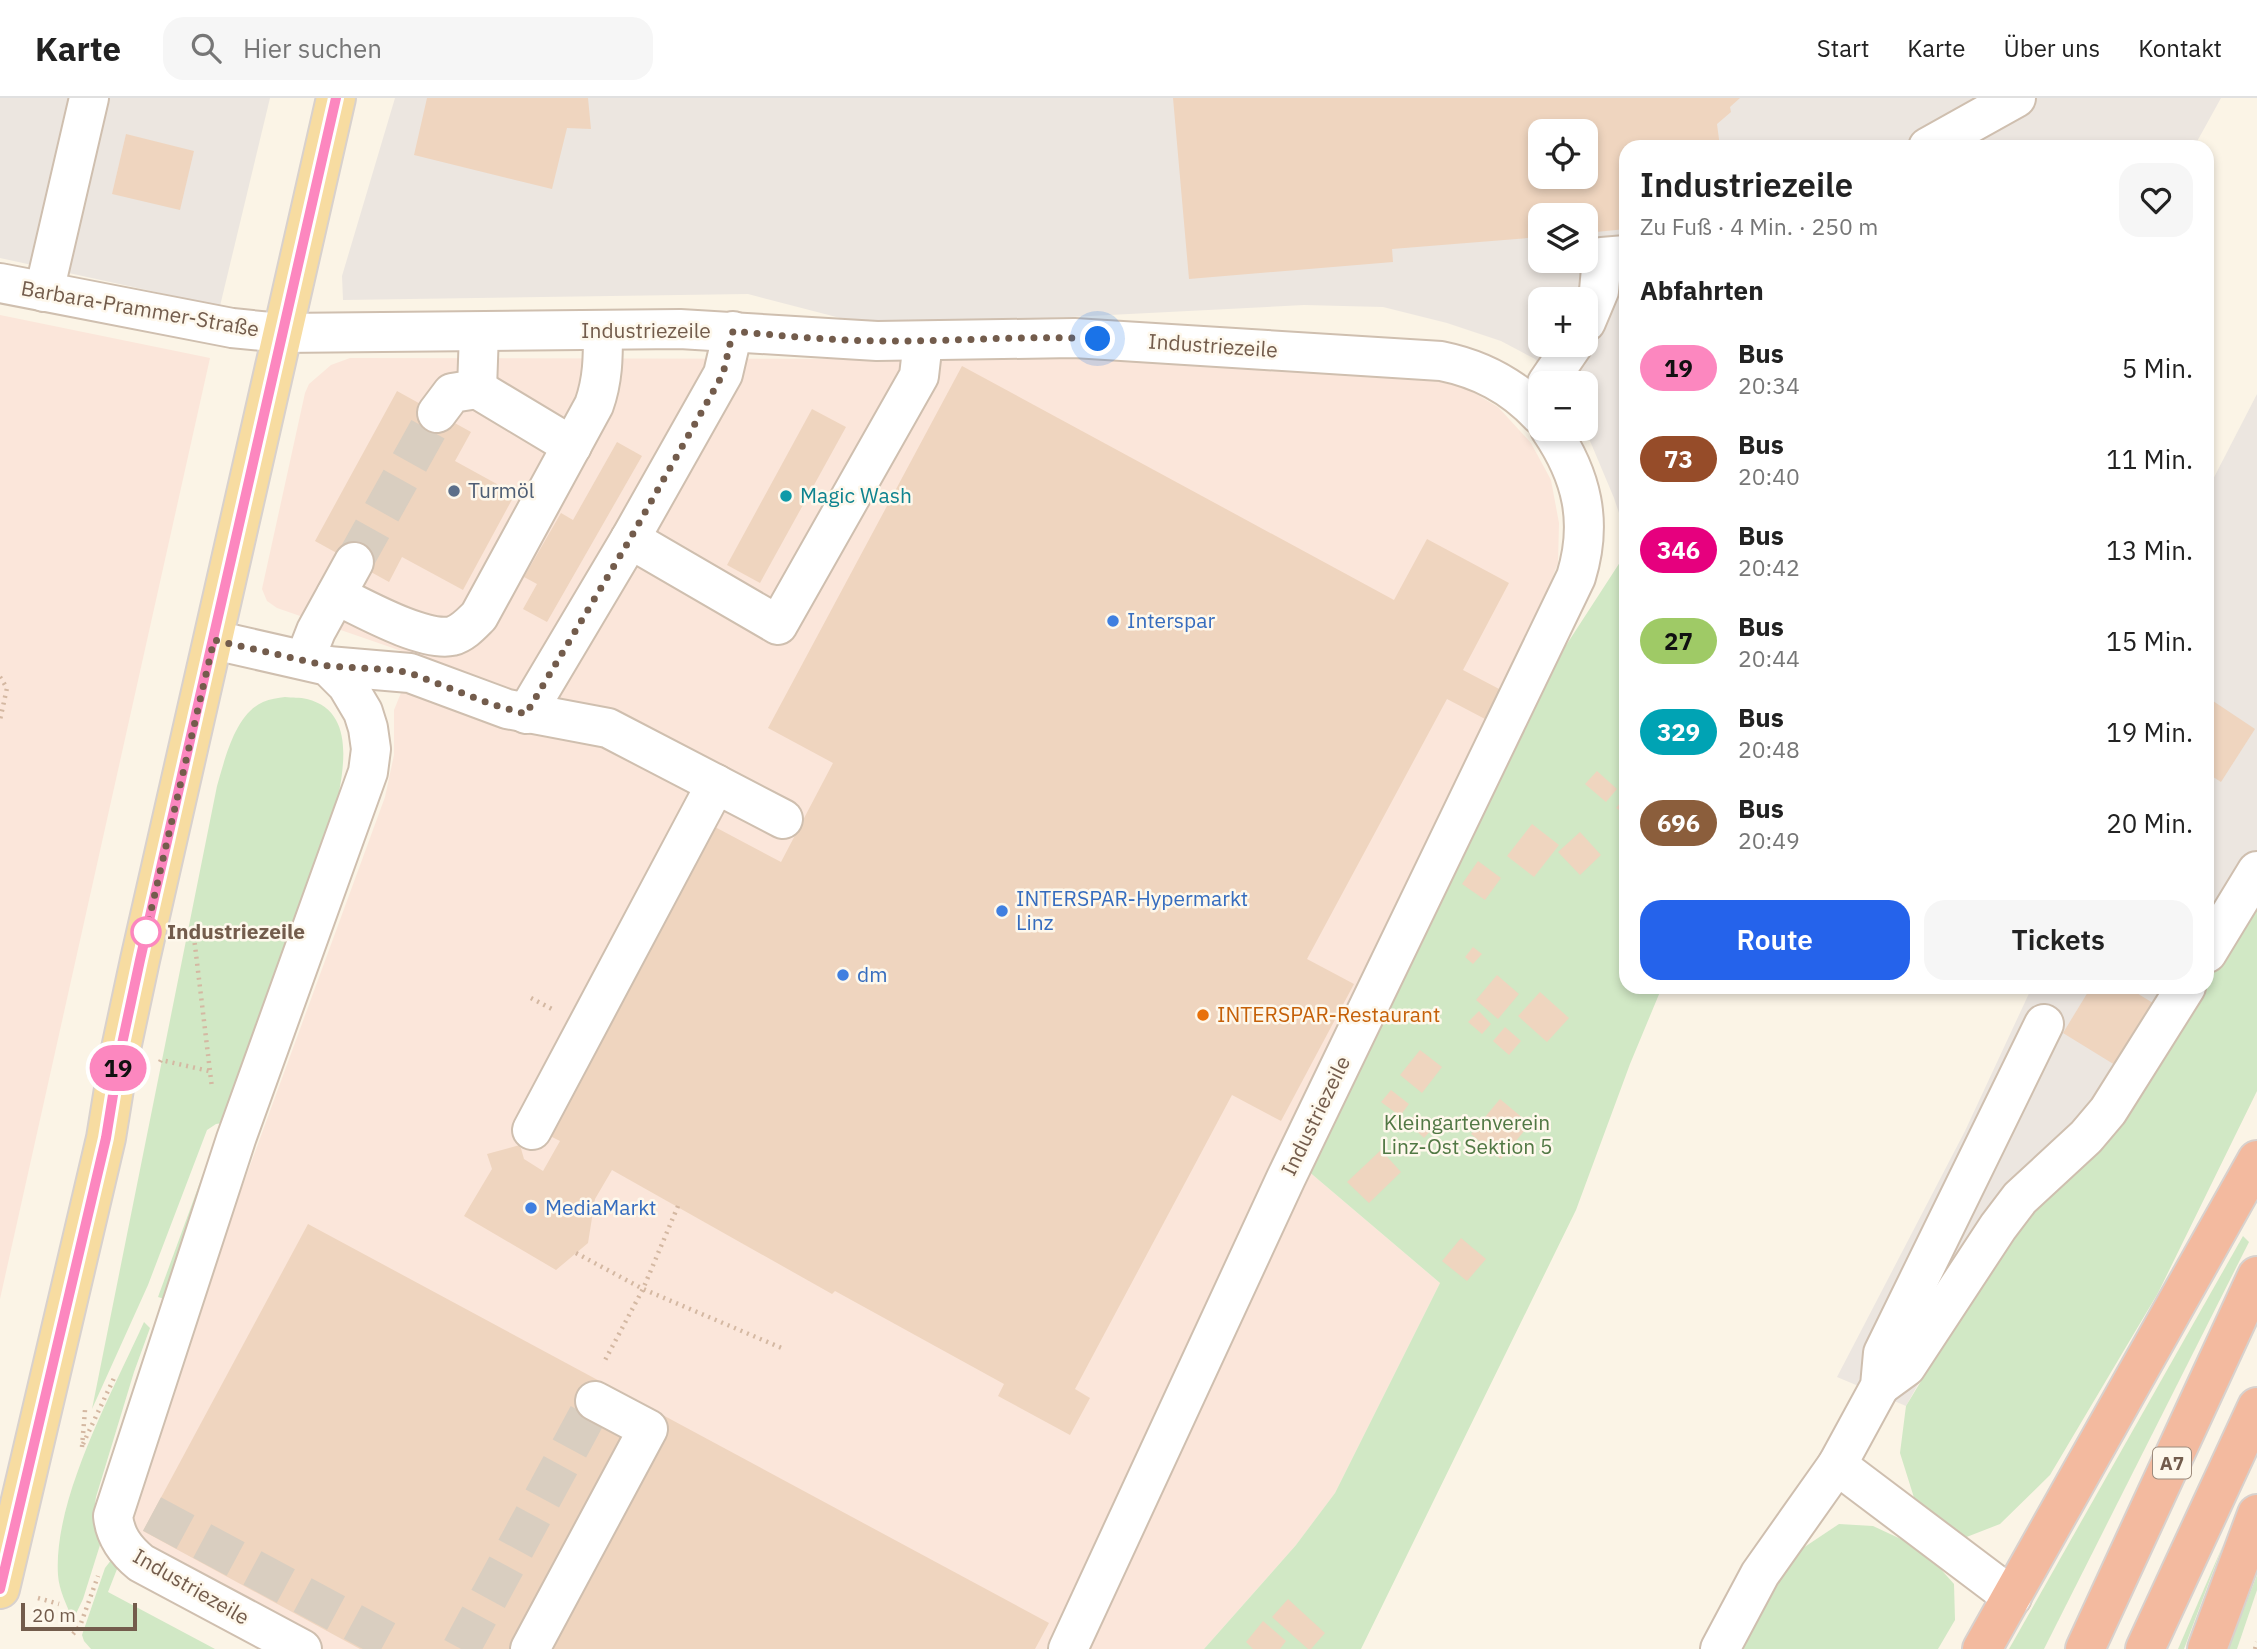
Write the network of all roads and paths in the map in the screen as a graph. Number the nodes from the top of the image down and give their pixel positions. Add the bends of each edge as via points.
1 (89, 98) edge
2 (336, 98) edge
3 (2015, 98) edge
4 (1940, 140) edge
5 (1619, 256) edge
6 (0, 283) edge
7 (1598, 291) edge
8 (44, 292) junction
9 (603, 331) junction
10 (733, 331) junction
11 (479, 332) junction
12 (281, 333) junction
13 (923, 341) junction
14 (477, 389) junction
15 (1528, 398) edge
16 (437, 413) tunnel mouth
17 (1559, 441) edge
18 (572, 446) junction
19 (630, 539) junction
20 (214, 640) junction
21 (316, 663) junction
22 (0, 677) edge
23 (526, 714) junction
24 (0, 720) edge
25 (716, 784) junction
26 (783, 819) dead end
27 (2257, 871) edge
28 (193, 929) dead end
29 (2214, 942) edge
30 (2182, 994) edge
31 (2044, 1024) dead end
32 (158, 1071) dead end
33 (209, 1071) junction
34 (213, 1098) dead end
35 (532, 1130) dead end
36 (2257, 1160) edge
37 (678, 1206) dead end
38 (576, 1253) dead end
39 (2257, 1276) edge
40 (643, 1289) junction
41 (784, 1349) dead end
42 (1880, 1386) junction
43 (597, 1387) joint
44 (2257, 1407) edge
45 (1837, 1465) junction
46 (2257, 1514) edge
47 (121, 1543) junction
48 (0, 1590) edge
49 (2012, 1597) junction
50 (73, 1634) dead end
51 (2257, 1642) edge
52 (302, 1649) edge
53 (530, 1649) edge
54 (1068, 1649) edge
55 (1720, 1649) edge
56 (1982, 1649) edge
57 (2085, 1649) edge
58 (2145, 1649) edge
59 (2207, 1649) edge
60 (2255, 1649) edge

1 - 8 street
2 - 12 main road
3 - 4 street
5 - 7 street via 1602,257
6 - 8 street, Barbara-Prammer-Straße
8 - 12 street, Barbara-Prammer-Straße
9 - 10 street, Industriezeile
9 - 11 street, Industriezeile
9 - 18 street via 600,389
10 - 13 street, Industriezeile
10 - 19 street via 723,374
11 - 12 street, Industriezeile
11 - 14 street
12 - 20 main road
13 - 15 street, Industriezeile via 1074,338 1441,361 1484,373
13 - 19 street via 919,376 778,625
14 - 16 street via 452,393
14 - 18 street
17 - 54 street, Industriezeile via 1580,489 1584,517 1585,545 1576,577 1286,1178
18 - 21 street via 478,616 466,629 451,636 431,635 390,621 345,579 316,631
19 - 23 street
20 - 21 street
20 - 48 main road via 140,960 106,1138
21 - 23 street via 410,673
21 - 47 street, Industriezeile via 347,685 363,712 371,749 368,772 236,1139 113,1516
22 - 24 path via 7,688
23 - 25 street via 608,728
25 - 26 street
25 - 35 street
27 - 29 street
28 - 33 path
30 - 42 street via 2108,1111 2020,1198 1906,1367
31 - 42 street via 1883,1353
32 - 33 path via 160,1060
33 - 34 path
36 - 49 highway
37 - 40 path
38 - 40 path
39 - 57 highway, A7
40 - 41 path
40 - 43 path
42 - 45 street
43 - 53 street via 649,1429
44 - 58 highway, A7
45 - 49 street
45 - 55 street via 1760,1574
46 - 59 highway
47 - 50 path via 106,1552 80,1626
47 - 52 street, Industriezeile via 141,1563
49 - 56 highway
51 - 60 path

